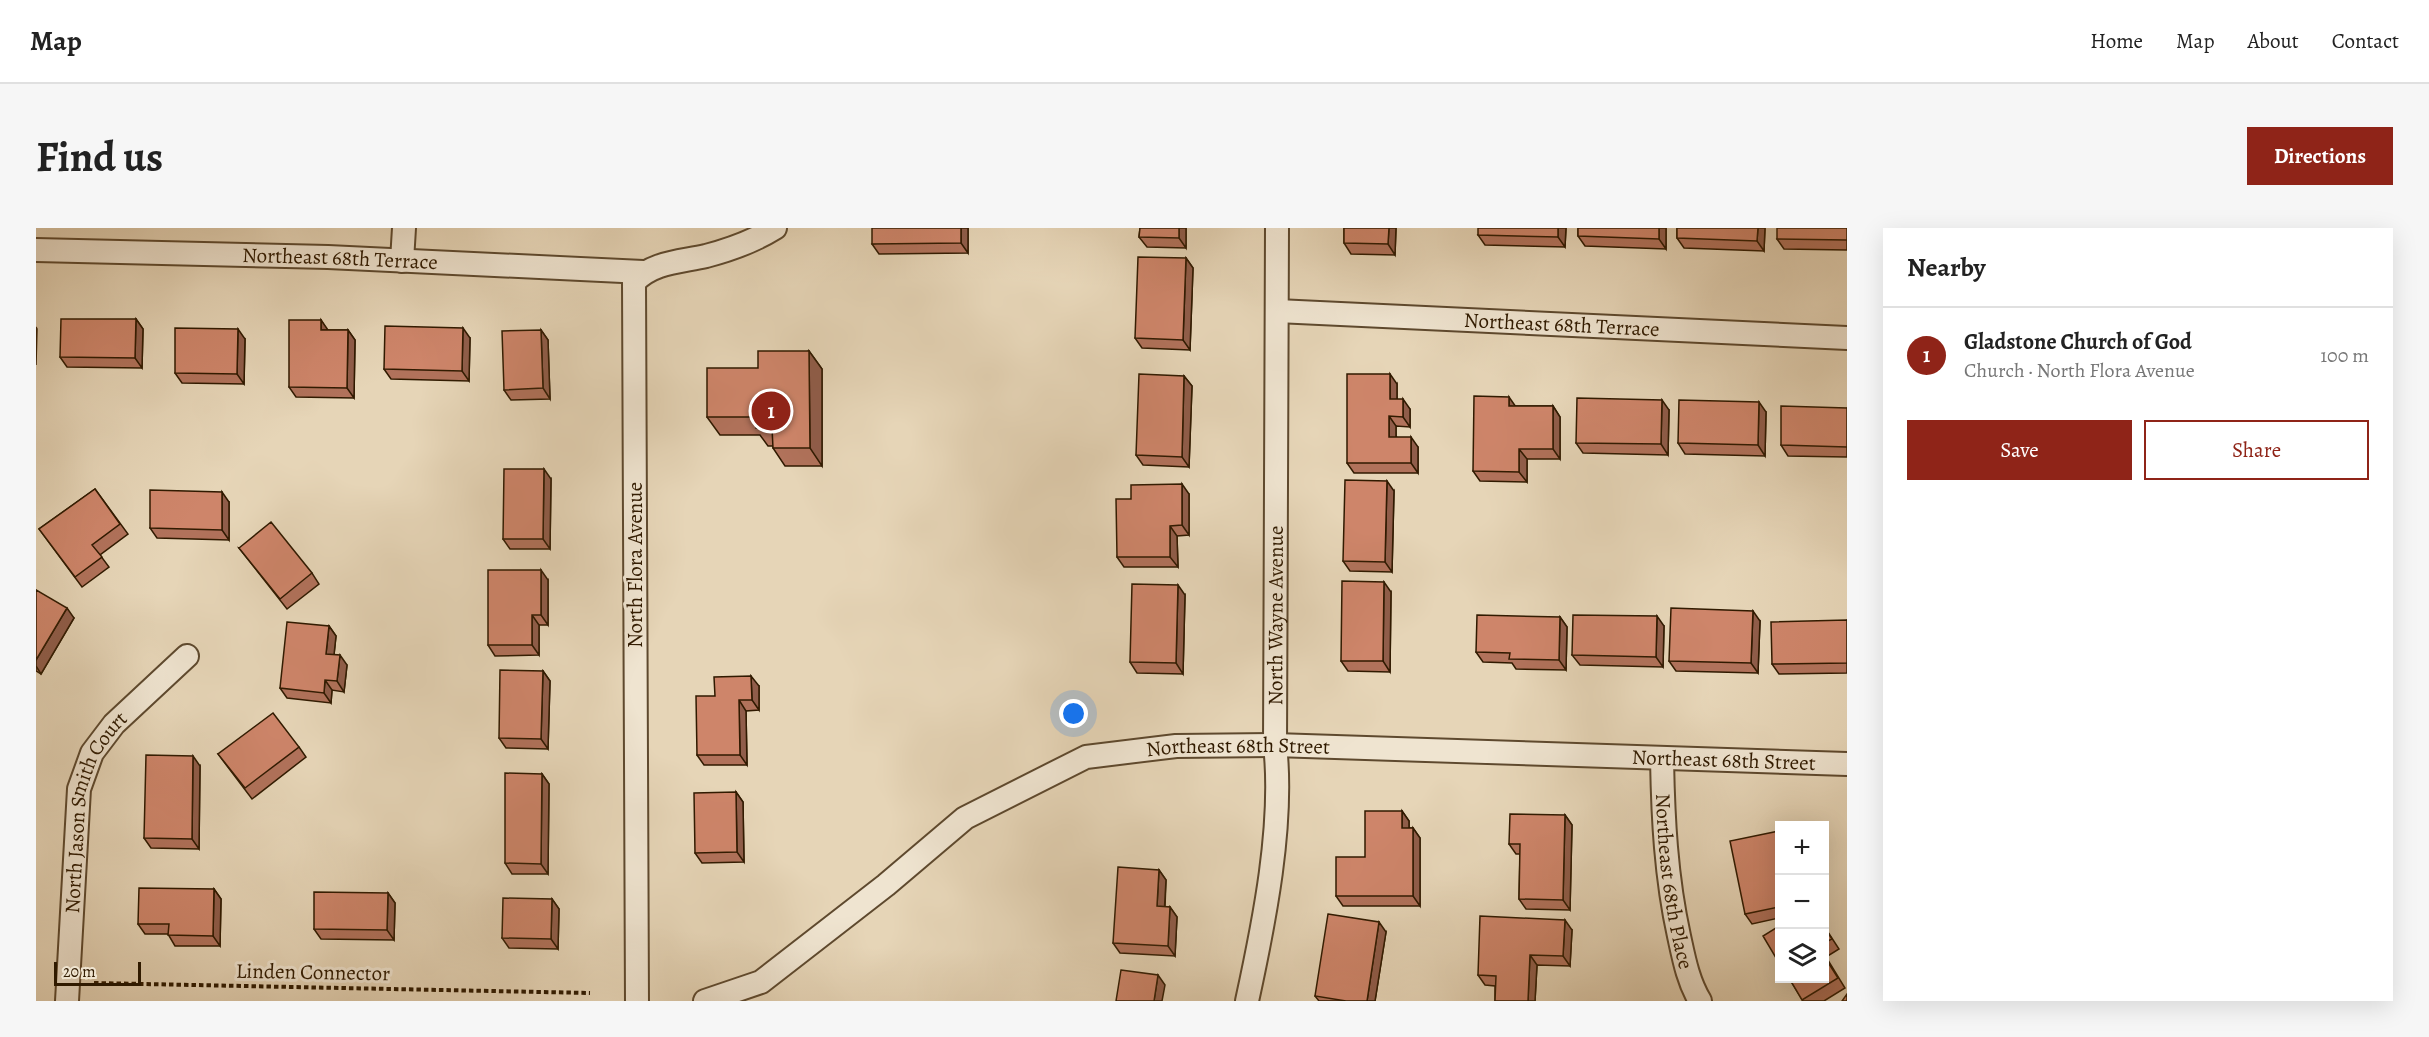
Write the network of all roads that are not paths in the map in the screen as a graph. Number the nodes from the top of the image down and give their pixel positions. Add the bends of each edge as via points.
1 (404, 228) edge
2 (775, 228) edge
3 (1277, 228) edge
4 (36, 250) edge
5 (402, 261) junction
6 (644, 272) junction
7 (1277, 311) junction
8 (1847, 338) edge
9 (187, 656) dead end
10 (1275, 745) junction
11 (1662, 758) junction
12 (1847, 764) edge
13 (68, 991) edge
14 (637, 1001) edge
15 (705, 1001) edge
16 (1247, 1001) edge
17 (1700, 1001) edge

1 - 5 street
2 - 6 street via 708,255
3 - 7 street, North Wayne Avenue
4 - 5 street, Northeast 68th Terrace
5 - 6 street, Northeast 68th Terrace
6 - 14 street, North Flora Avenue via 634,282
7 - 8 street, Northeast 68th Terrace
7 - 10 street, North Wayne Avenue
9 - 13 street, North Jason Smith Court via 114,724 92,753 79,789
10 - 11 street, Northeast 68th Street
10 - 15 street, Northeast 68th Street via 1176,746 1086,757 965,818 761,982
10 - 16 street, North Wayne Avenue via 1278,772 1271,862
11 - 12 street, Northeast 68th Street
11 - 17 street, Northeast 68th Place via 1670,897 1686,966

